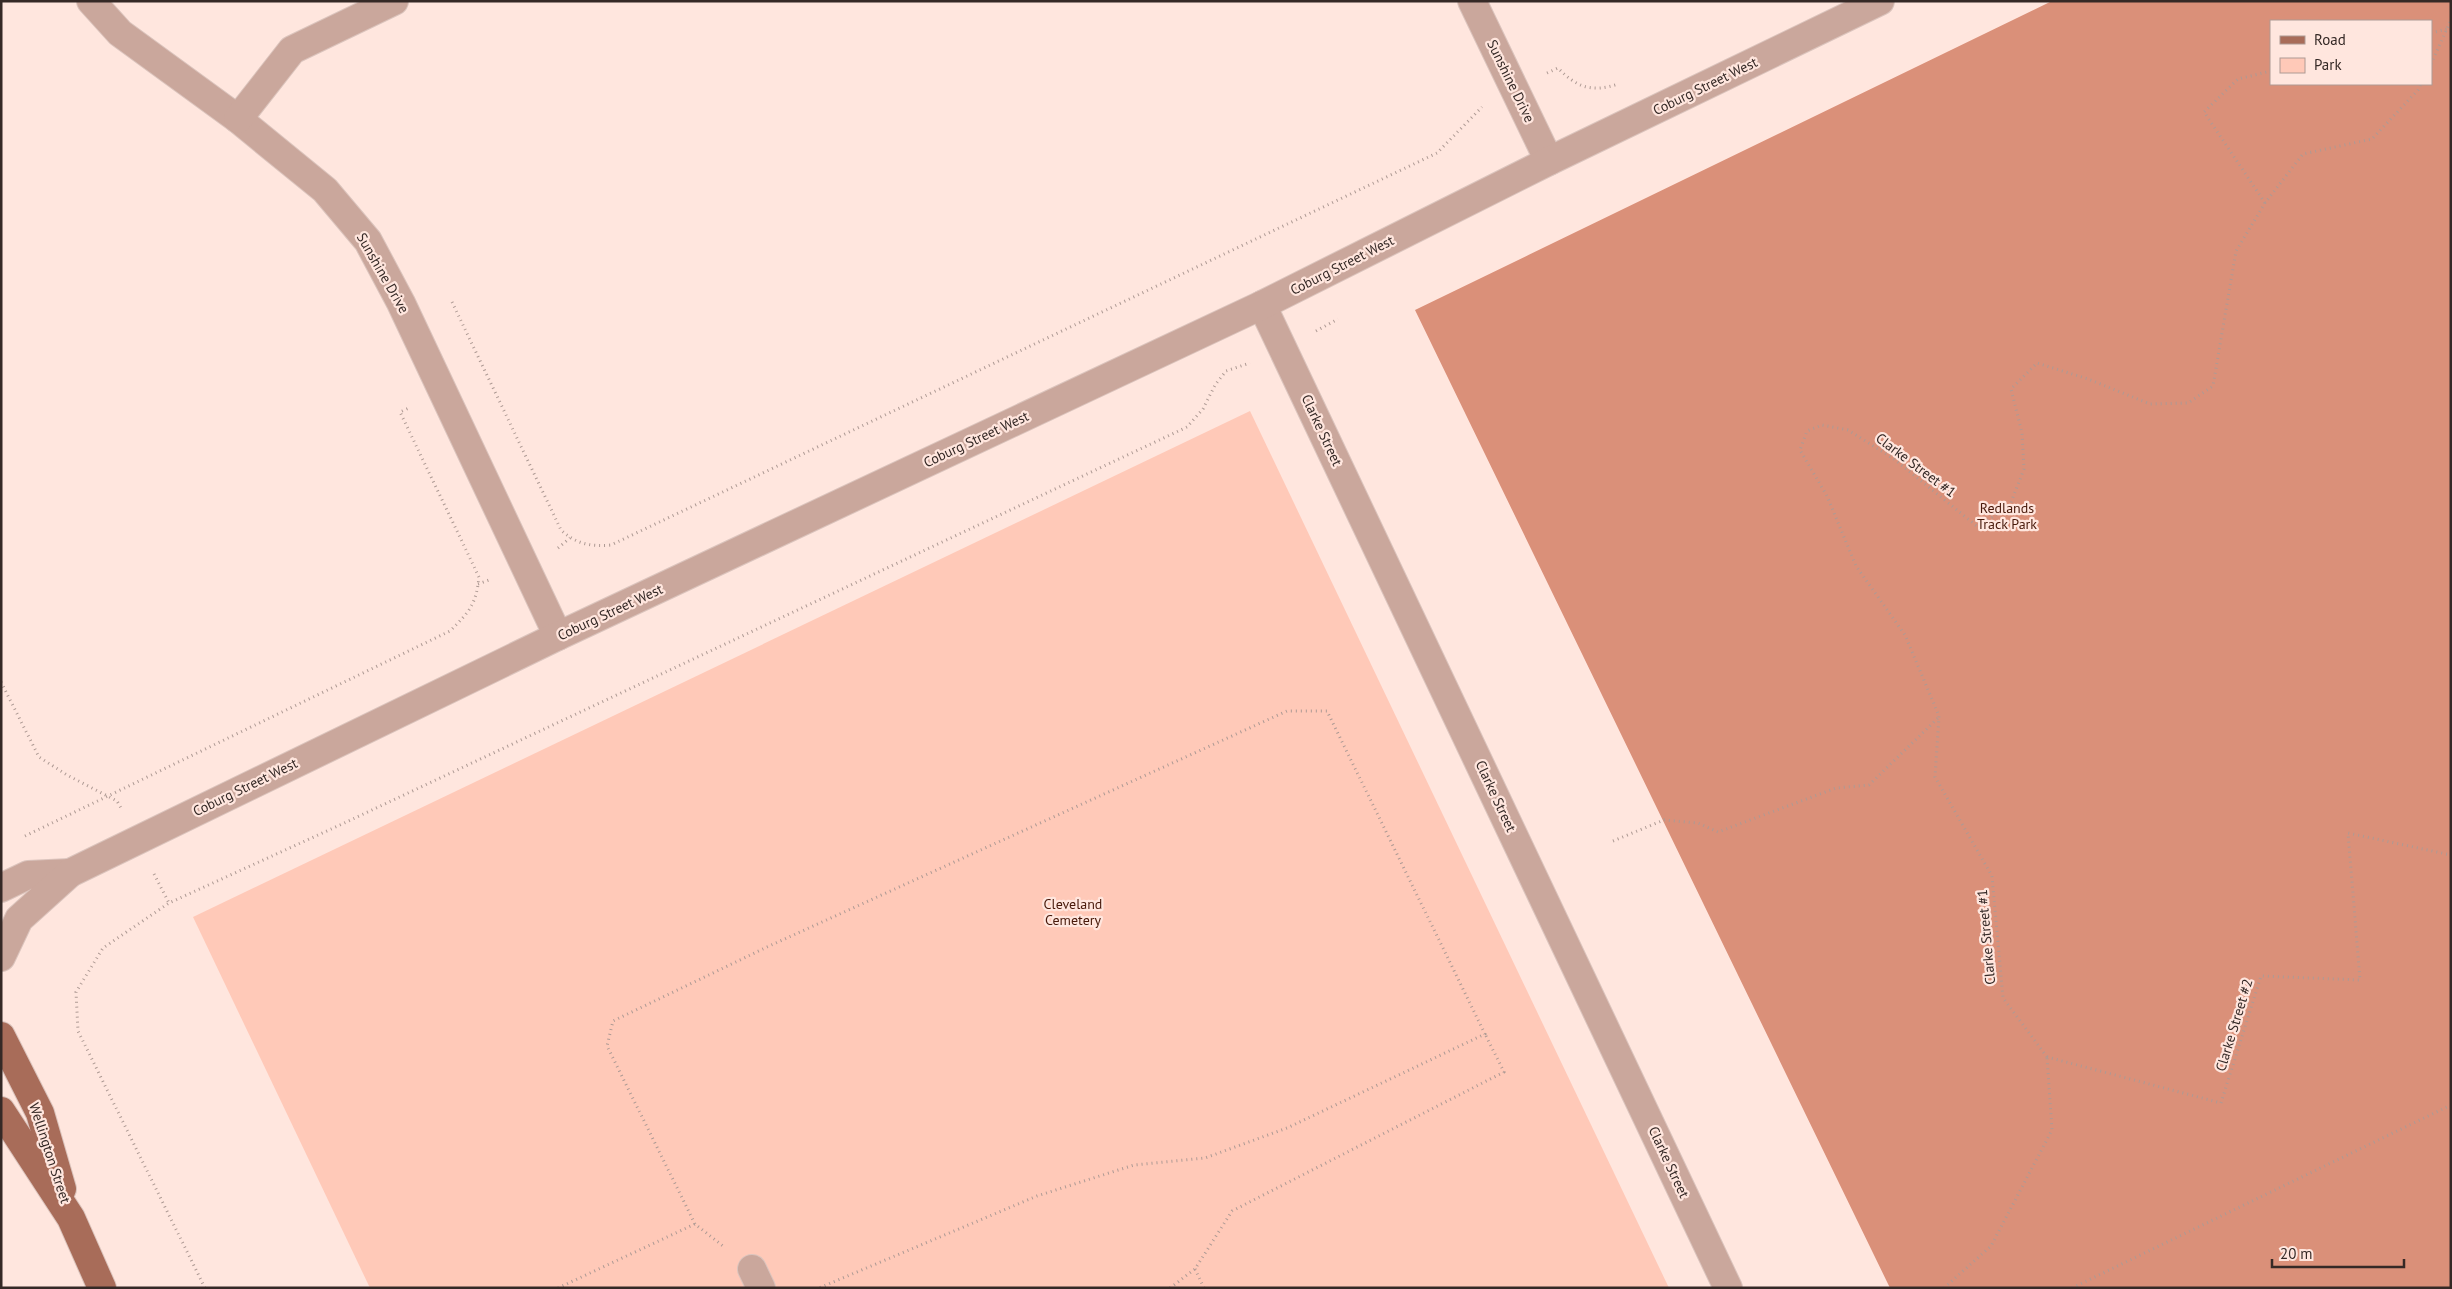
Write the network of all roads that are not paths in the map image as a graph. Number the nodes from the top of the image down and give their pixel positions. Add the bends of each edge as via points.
1 (90, 1) edge
2 (394, 1) edge
3 (1472, 1) edge
4 (1880, 1) edge
5 (238, 119) junction
6 (1549, 161) junction
7 (1262, 305) junction
8 (558, 636) junction
9 (70, 873) junction
10 (1, 888) edge
11 (1, 957) edge
12 (1, 1036) edge
13 (1, 1111) edge
14 (70, 1218) junction
15 (102, 1288) edge
16 (1728, 1288) edge

1 - 5 street, Sunshine Drive via 120,32
2 - 5 street via 292,50
3 - 6 street, Sunshine Drive
4 - 6 street, Coburg Street West
5 - 8 street, Sunshine Drive via 325,190 368,241 402,303
6 - 7 street, Coburg Street West
7 - 8 street, Coburg Street West
7 - 16 street, Clarke Street
8 - 9 street, Coburg Street West
9 - 10 street, Coburg Street West via 28,875
9 - 11 street, Coburg Street West via 19,919
12 - 14 main road, Wellington Street via 40,1113
13 - 14 main road, Wellington Street
14 - 15 main road, Wellington Street

